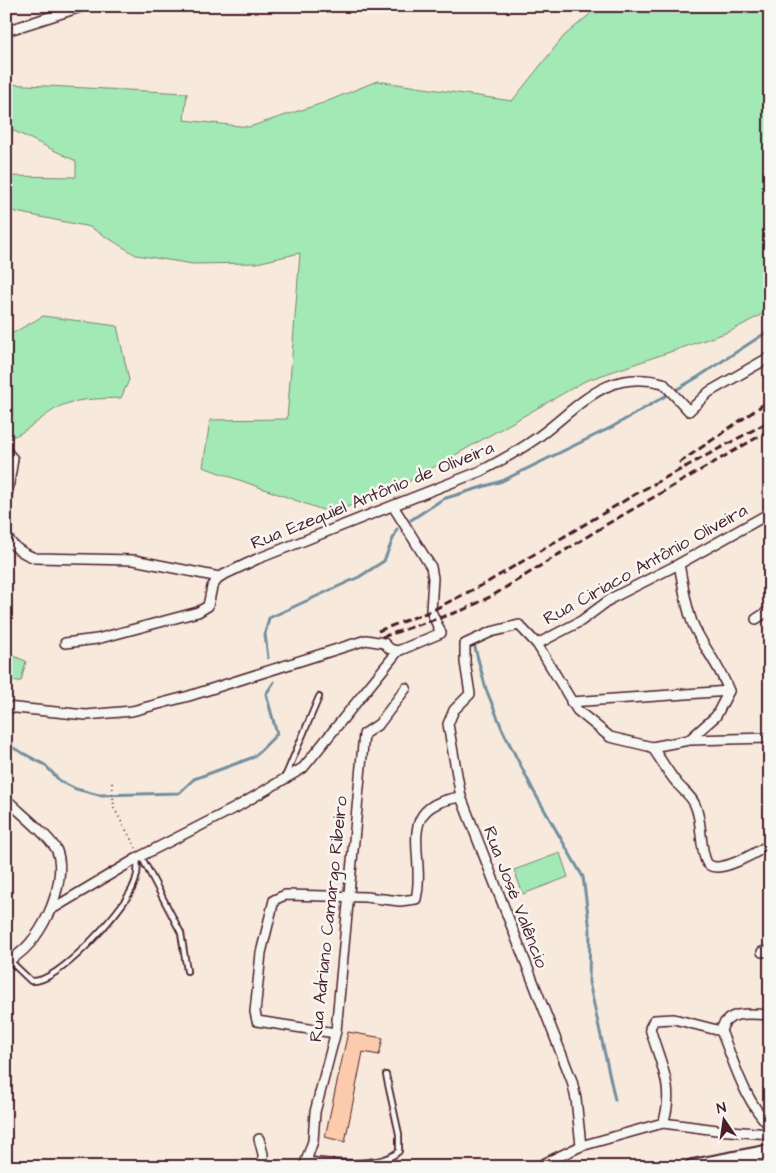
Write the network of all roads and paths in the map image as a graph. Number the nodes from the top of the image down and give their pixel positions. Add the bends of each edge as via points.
1 (84, 6) edge
2 (6, 31) edge
3 (770, 357) edge
4 (6, 451) edge
5 (6, 501) edge
6 (393, 506) junction
7 (770, 513) edge
8 (6, 536) edge
9 (679, 564) junction
10 (219, 577) junction
11 (770, 610) edge
12 (756, 619) dead end
13 (65, 643) dead end
14 (537, 644) junction
15 (398, 651) junction
16 (406, 688) dead end
17 (729, 691) junction
18 (320, 697) dead end
19 (571, 702) junction
20 (6, 706) edge
21 (770, 738) edge
22 (689, 740) junction
23 (652, 747) junction
24 (285, 778) junction
25 (112, 783) dead end
26 (461, 797) junction
27 (6, 799) edge
28 (770, 844) edge
29 (139, 858) junction
30 (348, 897) junction
31 (52, 909) junction
32 (8, 961) edge
33 (187, 971) dead end
34 (770, 1015) edge
35 (721, 1031) junction
36 (335, 1033) junction
37 (386, 1075) dead end
38 (663, 1123) junction
39 (770, 1126) edge
40 (770, 1134) edge
41 (259, 1139) dead end
42 (581, 1146) junction
43 (770, 1152) edge
44 (305, 1163) edge
45 (263, 1167) edge
46 (538, 1167) edge
47 (692, 1167) edge

1 - 2 street
3 - 6 street, Rua Ezequiel Antônio de Oliveira via 709,392 689,411 663,383 642,378 606,386 511,455 481,471
4 - 5 street via 13,458
6 - 10 street, Rua Ezequiel Antônio de Oliveira
6 - 15 street via 431,567 431,611 441,633
7 - 9 street, Rua Ciriaco Antônio Oliveira
8 - 10 street via 22,553 35,558 134,560
9 - 14 street, Rua Ciriaco Antônio Oliveira via 612,598 581,621
9 - 17 street via 692,622 723,674
10 - 13 street via 212,587 208,606 198,612 97,639
11 - 12 street
14 - 19 street
14 - 26 street, Rua José Valêncio via 523,628 512,625 465,644 470,694 454,710 448,724
15 - 20 street via 384,643 366,640 132,711 86,715
15 - 24 street via 303,768
16 - 30 street, Rua Adriano Camargo Ribeiro via 379,724 364,734
17 - 19 street
17 - 22 street via 716,716
18 - 24 lane
19 - 23 street via 610,737
21 - 22 street
22 - 23 street
23 - 28 street via 695,804 709,866 719,868
24 - 29 street
25 - 29 path via 114,808
26 - 30 street via 428,806 421,818 416,849 416,899
26 - 42 street, Rua José Valêncio via 572,1081
27 - 31 street via 57,851 59,867
29 - 31 street
29 - 32 lane via 138,875 124,903 61,968 44,980 31,981
29 - 33 lane via 181,932
30 - 36 street, Rua Adriano Camargo Ribeiro
30 - 36 street via 279,897 272,906 261,953 255,1012 257,1021
31 - 32 street via 34,940
34 - 35 street via 731,1017 724,1021
35 - 38 street via 665,1018 651,1022 650,1028 667,1076
35 - 39 street via 744,1089
36 - 44 street, Rua Adriano Camargo Ribeiro via 315,1112 313,1141
37 - 44 lane via 399,1134 399,1152 378,1160
38 - 40 street
38 - 42 street
41 - 45 street
42 - 46 street
43 - 47 main road

